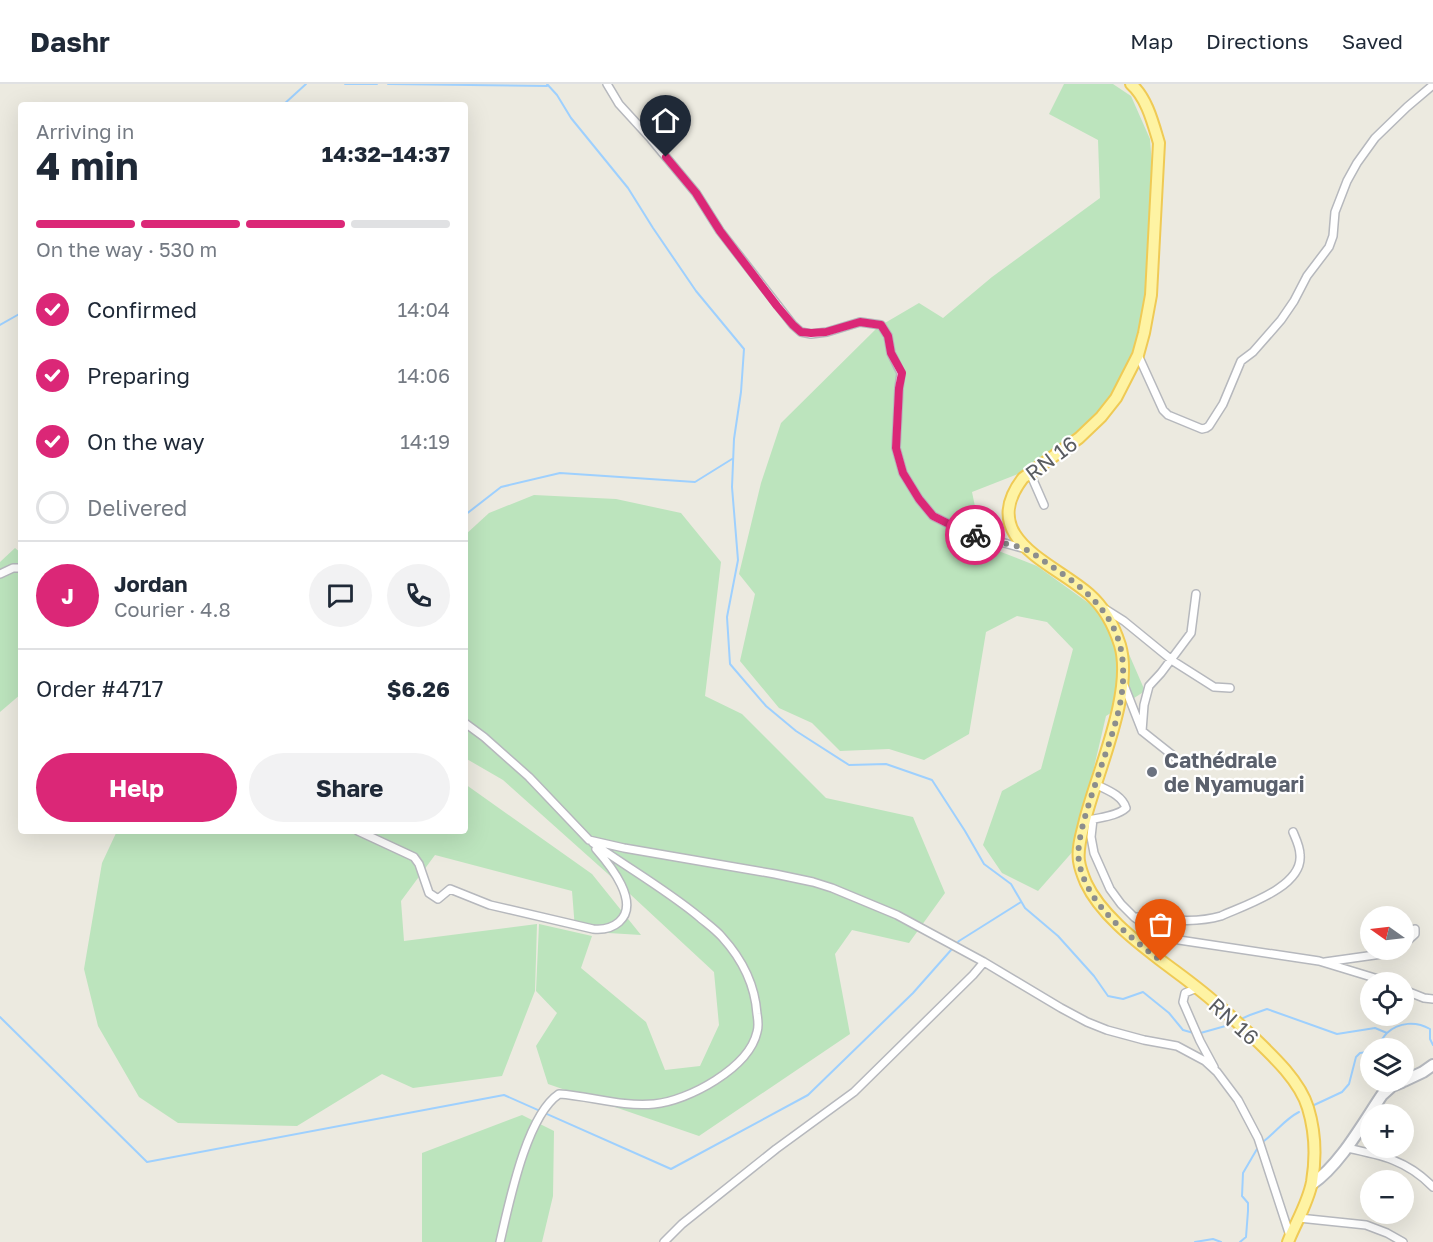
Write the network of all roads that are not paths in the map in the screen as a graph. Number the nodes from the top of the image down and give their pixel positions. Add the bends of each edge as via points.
1 (607, 84) edge
2 (1131, 84) edge
3 (1433, 85) edge
4 (1138, 355) junction
5 (1030, 473) junction
6 (1044, 505) dead end
7 (1026, 549) junction
8 (18, 568) edge
9 (0, 574) edge
10 (1196, 594) dead end
11 (1101, 607) junction
12 (1171, 660) junction
13 (1123, 683) junction
14 (1230, 688) dead end
15 (468, 725) edge
16 (1142, 731) junction
17 (1176, 758) dead end
18 (1095, 784) junction
19 (1089, 820) junction
20 (1293, 832) dead end
21 (364, 834) edge
22 (589, 840) junction
23 (1134, 917) junction
24 (1415, 929) dead end
25 (1414, 935) edge
26 (1360, 957) edge
27 (984, 962) junction
28 (1323, 962) junction
29 (1360, 973) edge
30 (1197, 988) junction
31 (1414, 994) edge
32 (1433, 999) edge
33 (1433, 1065) edge
34 (1216, 1072) junction
35 (1414, 1076) edge
36 (1385, 1092) edge
37 (1346, 1148) junction
38 (1312, 1184) junction
39 (1433, 1187) edge
40 (1299, 1218) junction
41 (1289, 1239) edge
42 (500, 1242) edge
43 (664, 1242) edge
44 (1402, 1242) edge

1 - 7 street via 619,104 696,193 720,231 793,325 801,332 811,333 860,322 881,325 902,373 896,448 903,473 933,516 965,532
2 - 4 main road, RN 16 / RN 16 via 1143,101 1159,143 1150,295
3 - 4 street via 1375,138 1357,163 1335,212 1329,247 1281,320 1241,361 1223,404 1206,429 1168,416
4 - 5 main road, RN 16 / RN 16 via 1116,398 1101,417
5 - 6 street
5 - 7 main road, RN 16 / RN 16 via 1017,486 1008,512 1016,538
7 - 11 main road, RN 16 / RN 16
8 - 9 street
10 - 12 street via 1191,633
11 - 12 street
11 - 13 main road, RN 16 / RN 16 via 1120,646
12 - 14 street via 1214,687
12 - 16 street via 1149,686
13 - 16 street
13 - 18 main road, RN 16 / RN 16
15 - 22 street via 529,777
16 - 17 street
18 - 19 main road, RN 16 / RN 16
18 - 19 street via 1120,798 1126,808
19 - 23 street via 1094,853 1110,889
19 - 30 main road, RN 16 / RN 16 via 1079,844 1079,861 1095,899 1143,947
20 - 23 street via 1299,867 1278,890 1213,918 1192,921
21 - 22 street via 414,857 429,893 438,899 450,890 490,905 603,930 620,921 627,908 623,888
22 - 27 street via 813,882 897,915
22 - 42 street via 676,898 722,938 750,979 757,1033 746,1055 722,1077 682,1097 655,1104 610,1103 559,1094 553,1098 531,1133
23 - 28 street via 1156,932 1179,940
24 - 25 street
26 - 28 street
27 - 34 street via 1087,1022 1177,1046 1205,1061
27 - 43 street via 854,1092 776,1149
28 - 29 street
30 - 34 street via 1185,993 1183,1002
30 - 38 main road, RN 16 / RN 16 via 1293,1078 1308,1107 1314,1140
31 - 32 street
33 - 35 main road
34 - 41 street via 1238,1100 1260,1143
36 - 37 main road
37 - 38 main road
37 - 39 street via 1398,1162 1415,1170
38 - 40 main road, RN 16 / RN 16
40 - 41 main road, RN 16 / RN 16
40 - 44 street via 1366,1225

